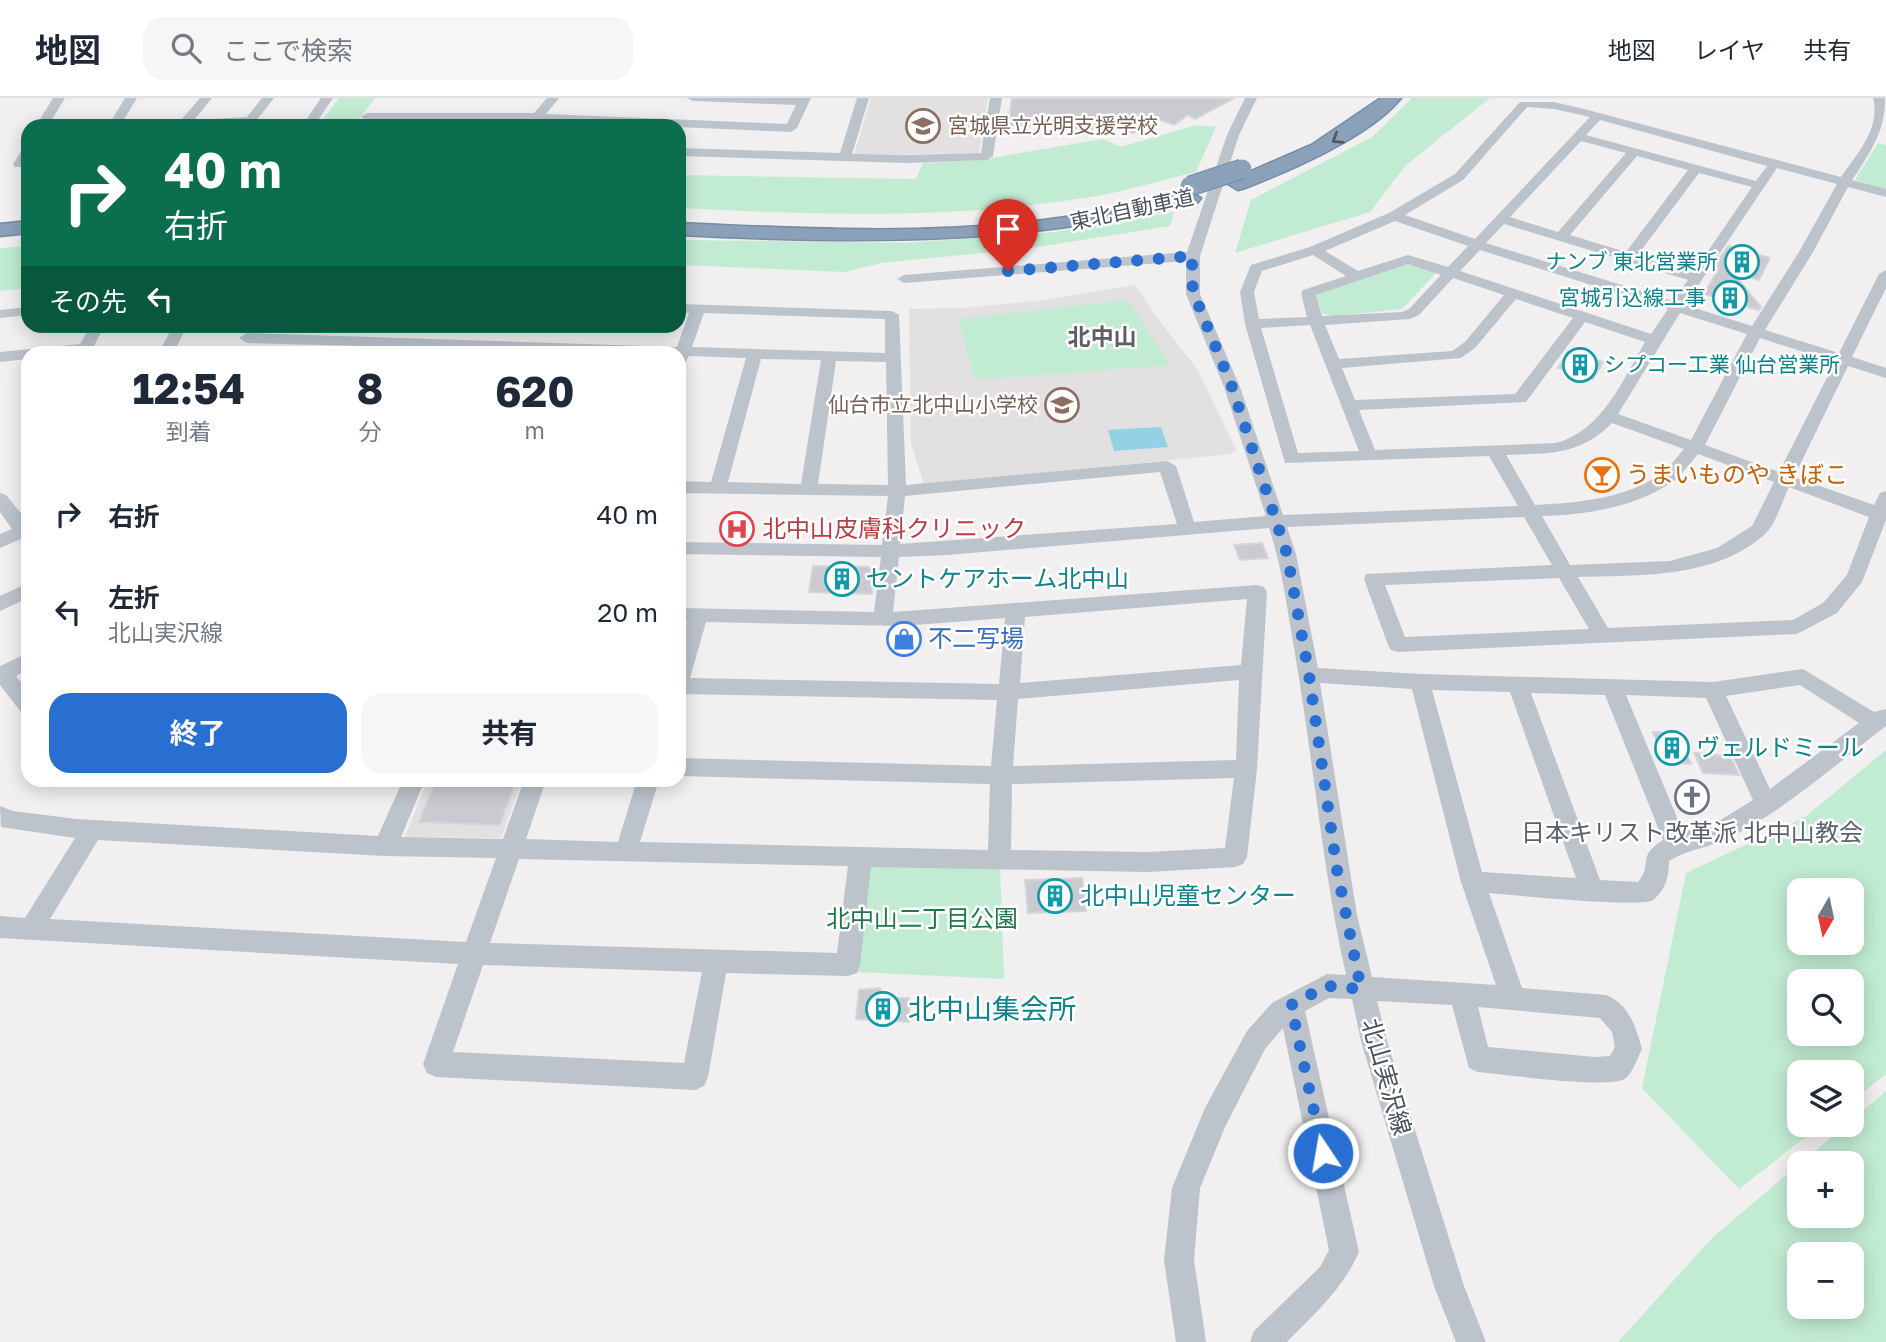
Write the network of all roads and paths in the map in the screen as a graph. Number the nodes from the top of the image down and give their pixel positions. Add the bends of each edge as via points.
1 (58, 98) edge
2 (131, 98) edge
3 (206, 98) edge
4 (268, 98) edge
5 (327, 98) edge
6 (553, 98) edge
7 (693, 98) edge
8 (863, 98) edge
9 (996, 98) edge
10 (1251, 98) edge
11 (1367, 98) edge
12 (1392, 98) edge
13 (1879, 98) edge
14 (804, 100) edge
15 (367, 117) edge
16 (480, 117) edge
17 (537, 117) junction
18 (1596, 117) junction
19 (46, 119) edge
20 (118, 119) edge
21 (188, 119) edge
22 (252, 119) edge
23 (313, 119) edge
24 (583, 119) edge
25 (686, 123) edge
26 (1577, 136) junction
27 (686, 152) edge
28 (1634, 152) junction
29 (845, 158) junction
30 (1774, 164) junction
31 (1695, 169) junction
32 (1240, 176) junction
33 (1844, 182) junction
34 (1758, 186) junction
35 (1191, 192) junction
36 (1886, 193) edge
37 (1394, 216) junction
38 (1499, 218) junction
39 (686, 219) edge
40 (21, 228) edge
41 (686, 229) edge
42 (0, 230) edge
43 (1562, 236) junction
44 (21, 237) edge
45 (0, 239) edge
46 (1476, 244) junction
47 (1315, 250) junction
48 (1193, 256) junction
49 (1629, 257) junction
50 (1448, 273) junction
51 (1886, 275) edge
52 (1356, 276) junction
53 (1696, 278) junction
54 (904, 279) dead end
55 (1513, 293) junction
56 (1677, 306) junction
57 (686, 308) edge
58 (698, 308) junction
59 (21, 312) edge
60 (0, 314) edge
61 (1582, 316) junction
62 (1316, 321) junction
63 (1252, 324) junction
64 (1756, 332) junction
65 (258, 333) edge
66 (302, 339) junction
67 (1654, 340) junction
68 (312, 346) edge
69 (474, 346) edge
70 (685, 346) edge
71 (755, 354) junction
72 (21, 356) edge
73 (829, 356) junction
74 (686, 357) edge
75 (893, 358) junction
76 (3, 360) edge
77 (1844, 360) junction
78 (1334, 364) junction
79 (1886, 373) edge
80 (1350, 405) junction
81 (1609, 416) junction
82 (1695, 447) junction
83 (1494, 451) junction
84 (1369, 456) junction
85 (1786, 480) junction
86 (686, 486) edge
87 (718, 487) junction
88 (809, 489) junction
89 (897, 491) junction
90 (0, 499) edge
91 (1883, 506) edge
92 (1531, 511) junction
93 (1278, 522) junction
94 (21, 524) edge
95 (1187, 528) junction
96 (21, 531) edge
97 (0, 542) edge
98 (686, 548) edge
99 (889, 551) junction
100 (1567, 572) junction
101 (21, 594) edge
102 (0, 604) edge
103 (1016, 609) junction
104 (689, 615) edge
105 (883, 619) junction
106 (686, 636) edge
107 (1603, 637) junction
108 (21, 664) edge
109 (1250, 672) junction
110 (1, 675) edge
111 (1309, 675) junction
112 (1420, 682) junction
113 (686, 684) edge
114 (1518, 685) junction
115 (1612, 686) junction
116 (1713, 690) junction
117 (1009, 692) junction
118 (21, 698) edge
119 (1881, 719) edge
120 (686, 767) edge
121 (1247, 769) junction
122 (1001, 775) junction
123 (411, 787) edge
124 (533, 787) edge
125 (646, 787) edge
126 (1766, 804) junction
127 (0, 815) edge
128 (92, 830) junction
129 (1676, 844) junction
130 (385, 846) junction
131 (511, 849) junction
132 (626, 852) junction
133 (861, 857) junction
134 (999, 860) junction
135 (1474, 882) junction
136 (1592, 891) junction
137 (0, 927) edge
138 (31, 929) junction
139 (475, 954) junction
140 (716, 961) junction
141 (1361, 989) junction
142 (1462, 994) junction
143 (1513, 998) junction
144 (1291, 1005) junction
145 (1191, 1342) edge
146 (1265, 1342) edge
147 (1471, 1342) edge

1 - 19 street
2 - 20 street
3 - 21 street
4 - 22 street
5 - 23 street
6 - 17 street
7 - 14 street
8 - 29 street
9 - 29 street via 987,156
10 - 48 street, 北山実沢線 via 1233,135
11 - 32 highway, 東北自動車道 via 1308,139
12 -> 32 highway, 東北自動車道 via 1331,143 1288,165
13 - 33 street via 1880,122 1872,142
14 - 25 street via 791,128
15 - 16 street via 427,112
16 - 17 street
17 - 24 street
18 - 26 street
18 - 30 street
18 - 37 street via 1524,104 1459,177
26 - 28 street
26 - 38 street
27 - 29 street
28 - 31 street
28 - 43 street
30 - 33 street
30 - 34 street
31 - 34 street
31 - 49 street
32 - 35 highway, 東北自動車道
33 - 36 street
33 - 64 street
34 - 53 street
35 - 39 highway, 東北自動車道 via 972,222 869,226
35 - 41 highway, 東北自動車道 via 1090,220 947,234 815,236
37 - 46 street
37 - 47 street
38 - 43 street
38 - 46 street
40 - 42 highway
43 - 49 street
44 - 45 highway
46 - 50 street
46 - 56 street
47 - 52 street
47 - 63 street via 1256,268 1247,292
48 - 54 street
48 - 93 street, 北山実沢線 via 1194,294 1232,387
49 - 53 street
50 - 52 street via 1408,259
50 - 55 street
50 - 62 street via 1414,312 1405,316
51 - 77 street
52 - 62 street via 1308,293
53 - 56 street
55 - 61 street
55 - 78 street via 1470,345 1456,355
56 - 64 street
56 - 67 street
57 - 58 street
58 - 70 street
58 - 75 street via 892,314
59 - 60 street
61 - 67 street
61 - 80 street via 1521,400
62 - 63 street
62 - 78 street
63 - 84 street via 1292,459
64 - 77 street
64 - 82 street
65 - 66 street
66 - 68 street
66 - 69 street
67 - 81 street
71 - 73 street
71 - 74 street
71 - 87 street
72 - 76 street
73 - 75 street
73 - 88 street
75 - 89 street
77 - 79 street
77 - 85 street
78 - 80 street
80 - 84 street
81 - 82 street
81 - 83 street via 1575,443
82 - 85 street
82 - 92 street via 1668,477 1642,491 1579,509
83 - 84 street
83 - 92 street
85 - 91 street
85 - 100 street via 1759,530 1723,552 1670,567
86 - 87 street
87 - 88 street
88 - 89 street
89 - 95 street via 1167,466
89 - 99 street
90 - 94 street
91 - 107 street via 1856,577 1830,608 1797,627
92 - 93 street
92 - 100 street
93 - 95 street
93 - 111 street, 北山実沢線
95 - 99 street
96 - 97 street
98 - 99 street
99 - 105 street
100 - 107 street
100 - 107 street via 1374,579 1398,645
101 - 102 street
103 - 105 street
103 - 109 street via 1257,592
103 - 117 street
104 - 105 street
104 - 106 street
108 - 110 street
109 - 117 street
109 - 121 street
110 - 118 street
111 - 112 street
111 - 141 street, 北山実沢線 via 1329,824
112 - 114 street
112 - 135 street
113 - 117 street
114 - 115 street
114 - 136 street
115 - 116 street
115 - 129 street
116 - 119 street via 1803,677
116 - 126 street
117 - 122 street
119 - 126 street
120 - 122 street
121 - 122 street
121 - 134 street via 1236,857 1148,862
122 - 134 street
123 - 130 street
124 - 131 street
125 - 132 street
126 - 129 street via 1720,832
127 - 128 street
128 - 130 street
128 - 138 street
129 - 136 street via 1657,856 1657,877 1644,893
130 - 131 street
131 - 132 street
131 - 139 street
132 - 133 street
133 - 134 street
133 - 140 street via 848,965
135 - 136 street
135 - 143 street
137 - 138 street
138 - 139 street
139 - 140 street
139 - 140 street via 436,1064 695,1077
141 - 142 street
141 - 144 street via 1327,986
141 - 147 street, 北山実沢線 via 1449,1286
142 - 143 street
142 - 143 street via 1478,1059 1617,1069 1629,1049 1623,1026 1606,1006
144 - 145 street via 1256,1040 1215,1118 1186,1188 1179,1259
144 - 146 street via 1344,1252 1330,1277

